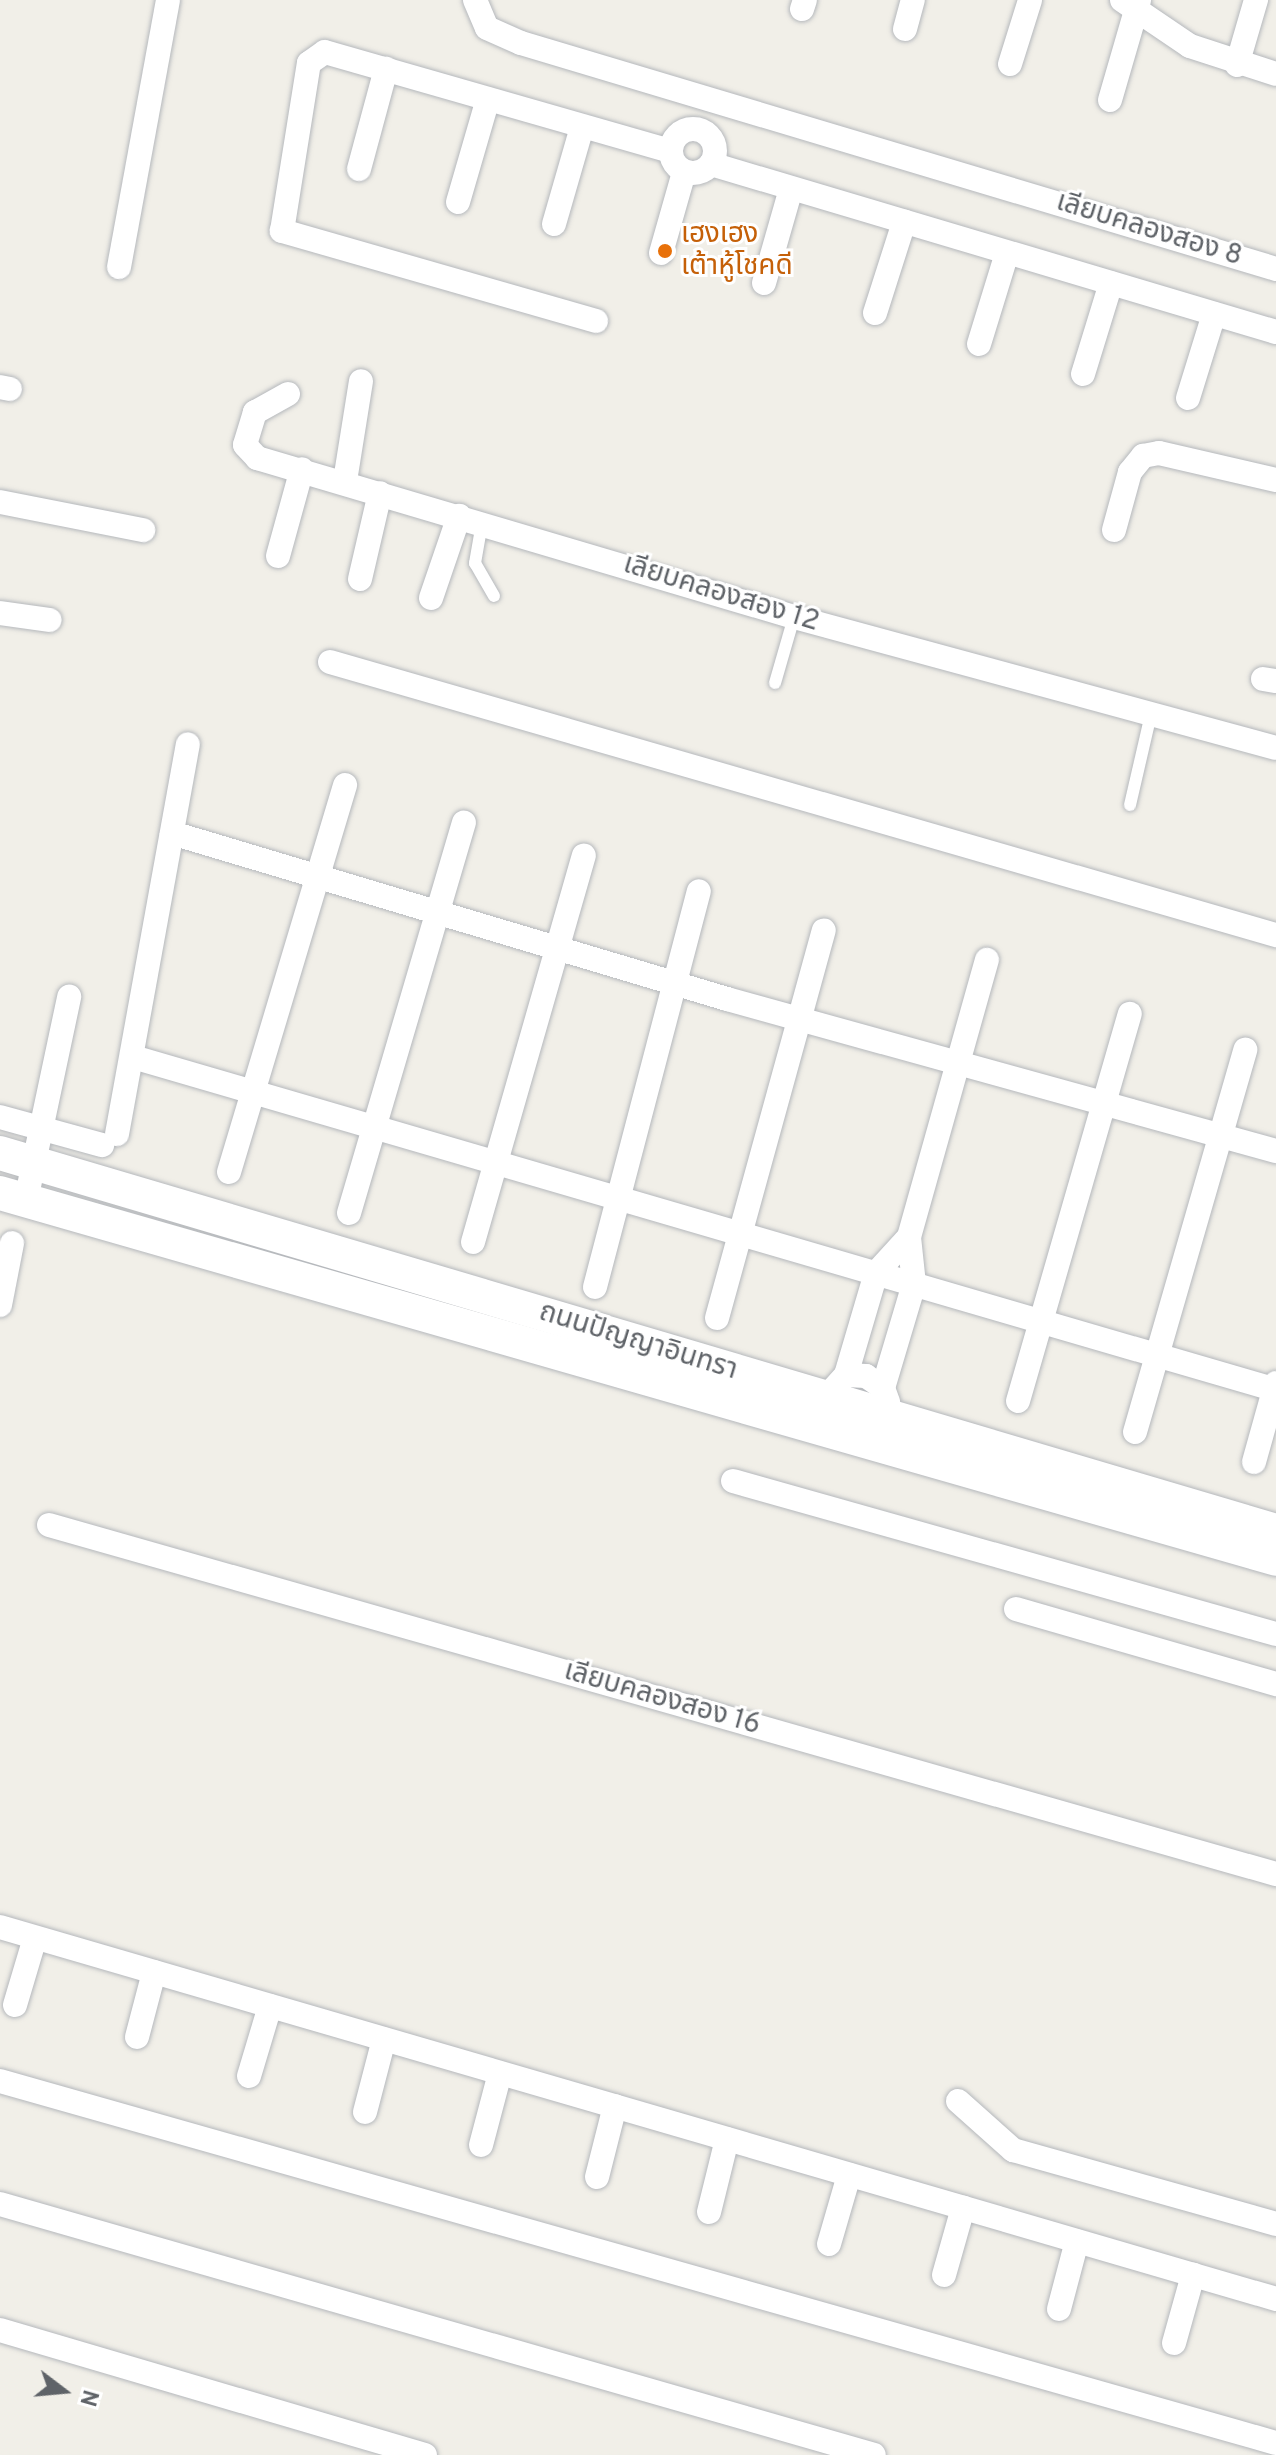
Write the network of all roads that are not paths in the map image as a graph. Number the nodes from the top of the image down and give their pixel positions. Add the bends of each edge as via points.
1 (168, 0) edge
2 (475, 0) edge
3 (913, 0) edge
4 (1030, 0) edge
5 (1256, 0) edge
6 (1132, 3) edge
7 (905, 29) dead end
8 (1010, 64) dead end
9 (1237, 65) junction
10 (386, 69) junction
11 (1276, 74) edge
12 (488, 99) junction
13 (1110, 100) dead end
14 (582, 127) junction
15 (677, 162) junction
16 (711, 164) junction
17 (359, 169) dead end
18 (791, 189) junction
19 (458, 202) dead end
20 (904, 222) junction
21 (554, 224) dead end
22 (661, 253) dead end
23 (1007, 253) junction
24 (119, 267) dead end
25 (1276, 269) edge
26 (764, 283) dead end
27 (1111, 283) junction
28 (875, 313) dead end
29 (1214, 314) junction
30 (596, 321) dead end
31 (1276, 332) edge
32 (979, 344) dead end
33 (1083, 374) dead end
34 (361, 381) dead end
35 (288, 394) dead end
36 (1188, 398) dead end
37 (302, 469) junction
38 (1276, 480) edge
39 (345, 481) junction
40 (380, 493) junction
41 (0, 502) edge
42 (471, 520) junction
43 (143, 530) dead end
44 (1114, 530) dead end
45 (278, 556) dead end
46 (360, 579) dead end
47 (494, 596) dead end
48 (431, 598) dead end
49 (0, 613) edge
50 (794, 617) junction
51 (50, 620) dead end
52 (330, 662) dead end
53 (775, 683) dead end
54 (1151, 714) junction
55 (188, 744) dead end
56 (1276, 748) edge
57 (345, 785) dead end
58 (1130, 805) dead end
59 (464, 823) dead end
60 (172, 833) junction
61 (584, 856) dead end
62 (319, 875) junction
63 (699, 891) dead end
64 (438, 911) junction
65 (824, 930) dead end
66 (1276, 935) edge
67 (561, 946) junction
68 (987, 960) dead end
69 (674, 981) junction
70 (69, 997) dead end
71 (1130, 1014) dead end
72 (801, 1018) junction
73 (1245, 1050) dead end
74 (133, 1057) junction
75 (957, 1061) junction
76 (256, 1093) junction
77 (1106, 1102) junction
78 (0, 1117) edge
79 (374, 1128) junction
80 (43, 1129) junction
81 (1221, 1135) junction
82 (1276, 1151) edge
83 (0, 1153) edge
84 (36, 1163) junction
85 (498, 1166) junction
86 (229, 1172) dead end
87 (13, 1196) edge
88 (620, 1203) junction
89 (349, 1213) dead end
90 (740, 1236) junction
91 (909, 1237) junction
92 (473, 1242) dead end
93 (12, 1243) dead end
94 (876, 1273) junction
95 (914, 1284) junction
96 (595, 1287) dead end
97 (0, 1305) edge
98 (717, 1318) dead end
99 (1041, 1321) junction
100 (1159, 1356) junction
101 (1275, 1388) edge
102 (826, 1398) junction
103 (1018, 1401) dead end
104 (888, 1417) junction
105 (1135, 1432) dead end
106 (1254, 1462) dead end
107 (733, 1481) dead end
108 (49, 1525) dead end
109 (1276, 1531) edge
110 (1276, 1559) edge
111 (1016, 1609) dead end
112 (1276, 1634) edge
113 (1276, 1684) edge
114 (1276, 1874) edge
115 (0, 1927) edge
116 (35, 1938) junction
117 (154, 1972) junction
118 (15, 2005) dead end
119 (270, 2006) junction
120 (137, 2037) dead end
121 (384, 2039) junction
122 (500, 2073) junction
123 (249, 2076) dead end
124 (0, 2081) edge
125 (958, 2101) dead end
126 (615, 2106) junction
127 (365, 2112) dead end
128 (727, 2139) junction
129 (481, 2145) dead end
130 (849, 2175) junction
131 (597, 2177) dead end
132 (0, 2204) edge
133 (963, 2208) junction
134 (709, 2212) dead end
135 (1276, 2224) edge
136 (1077, 2241) junction
137 (829, 2244) dead end
138 (944, 2275) dead end
139 (1193, 2275) junction
140 (1276, 2299) edge
141 (1059, 2309) dead end
142 (0, 2330) edge
143 (1174, 2343) dead end
144 (1276, 2443) edge
145 (425, 2455) edge
146 (874, 2455) edge

1 - 24 street
2 - 25 street, เลียบคลองสอง 8 via 487,28 521,43
3 - 7 street
4 - 8 street
5 - 9 street
6 - 9 street via 1159,30
6 - 13 street
9 - 11 street
10 - 12 street
10 - 17 street
10 - 30 street via 325,52 309,63 282,231
12 - 14 street
12 - 19 street
14 - 15 street
14 - 21 street
15 - 16 street
15 - 16 street via 675,138 700,130 715,151
15 - 22 street
16 - 18 street
18 - 20 street
18 - 26 street
20 - 23 street
20 - 28 street
23 - 27 street
23 - 32 street
27 - 29 street
27 - 33 street
29 - 31 street
29 - 36 street
34 - 39 street
35 - 37 street, เลียบคลองสอง 12 via 262,403 245,445 257,458
37 - 39 street, เลียบคลองสอง 12
37 - 45 street
38 - 44 street via 1159,453 1143,456 1130,472
39 - 40 street, เลียบคลองสอง 12
40 - 42 street, เลียบคลองสอง 12
40 - 46 street
41 - 43 street
42 - 47 lane via 475,563
42 - 48 street
42 - 50 street, เลียบคลองสอง 12
49 - 51 street
50 - 53 lane
50 - 54 street, เลียบคลองสอง 12
52 - 66 street
54 - 56 street, เลียบคลองสอง 12
54 - 58 lane
55 - 60 street
57 - 62 street
59 - 64 street
60 - 62 street
60 - 74 street
61 - 67 street
62 - 64 street
62 - 76 street
63 - 69 street
64 - 67 street
64 - 79 street
65 - 72 street
67 - 69 street
67 - 85 street
68 - 75 street
69 - 72 street
69 - 88 street
70 - 80 street
71 - 77 street
72 - 75 street
72 - 90 street
73 - 81 street
74 - 76 street
74 - 80 street via 110,1140
75 - 77 street
75 - 91 street
76 - 79 street
76 - 86 street
77 - 81 street
77 - 99 street
78 - 80 street
79 - 85 street
79 - 89 street
80 - 84 street
81 - 82 street
81 - 100 street
83 - 84 street, ถนนปัญญาอินทรา
84 - 87 street
84 - 102 street, ถนนปัญญาอินทรา
85 - 88 street
85 - 92 street
87 - 102 street, ถนนปัญญาอินทรา
88 - 90 street
88 - 96 street
90 - 94 street
90 - 98 street
91 - 94 street
91 - 95 street
93 - 97 street
94 - 95 street
94 - 102 street
95 - 99 street
95 - 104 street
99 - 100 street
99 - 103 street
100 - 101 street
100 - 105 street
101 - 106 street
102 - 104 street, ถนนปัญญาอินทรา
102 - 104 street via 866,1376
104 - 109 street, ถนนปัญญาอินทรา
104 - 110 street, ถนนปัญญาอินทรา
107 - 112 street
108 - 114 street, เลียบคลองสอง 16
111 - 113 street
115 - 116 street
116 - 117 street
116 - 118 street
117 - 119 street
117 - 120 street
119 - 121 street
119 - 123 street
121 - 122 street
121 - 127 street
122 - 126 street
122 - 129 street
124 - 144 street
125 - 135 street via 1013,2150
126 - 128 street
126 - 131 street
128 - 130 street
128 - 134 street
130 - 133 street
130 - 137 street
132 - 146 street
133 - 136 street
133 - 138 street
136 - 139 street
136 - 141 street
139 - 140 street
139 - 143 street
142 - 145 street

